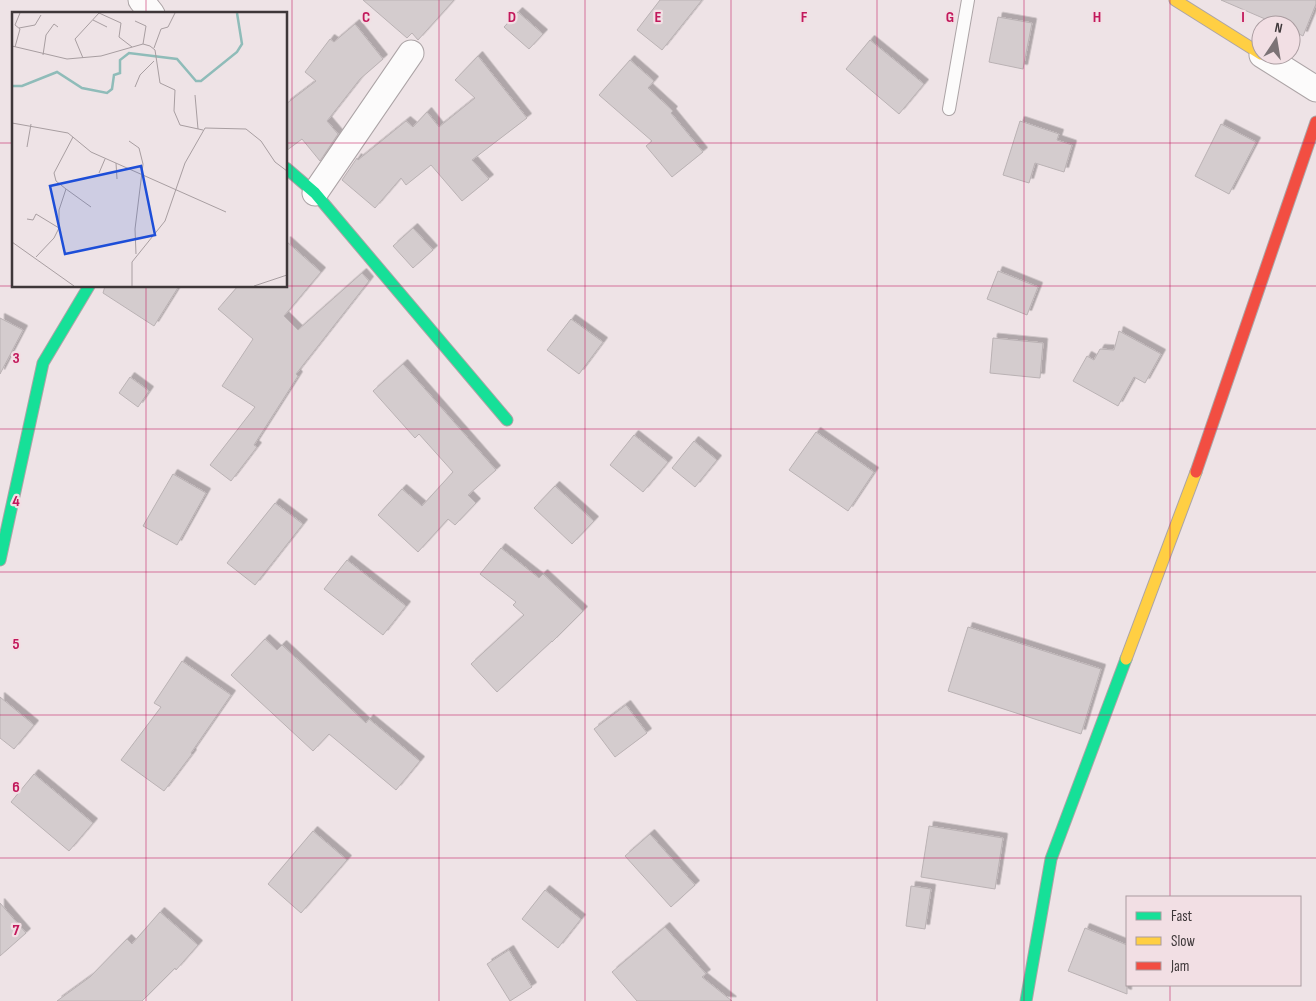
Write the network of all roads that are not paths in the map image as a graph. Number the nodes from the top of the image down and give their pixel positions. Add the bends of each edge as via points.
1 (142, 0) edge
2 (968, 0) edge
3 (1175, 0) edge
4 (151, 12) edge
5 (1251, 48) edge
6 (411, 53) dead end
7 (1278, 65) edge
8 (1316, 89) edge
9 (948, 109) dead end
10 (1316, 122) edge
11 (288, 170) edge
12 (315, 193) junction
13 (88, 288) edge
14 (507, 420) dead end
15 (0, 560) edge
16 (1026, 1001) edge

1 - 4 street
2 - 9 lane
3 - 5 street
6 - 12 street
7 - 8 street
10 - 16 street via 1204,451 1052,859
11 - 12 street
12 - 14 street
13 - 15 street via 43,363

